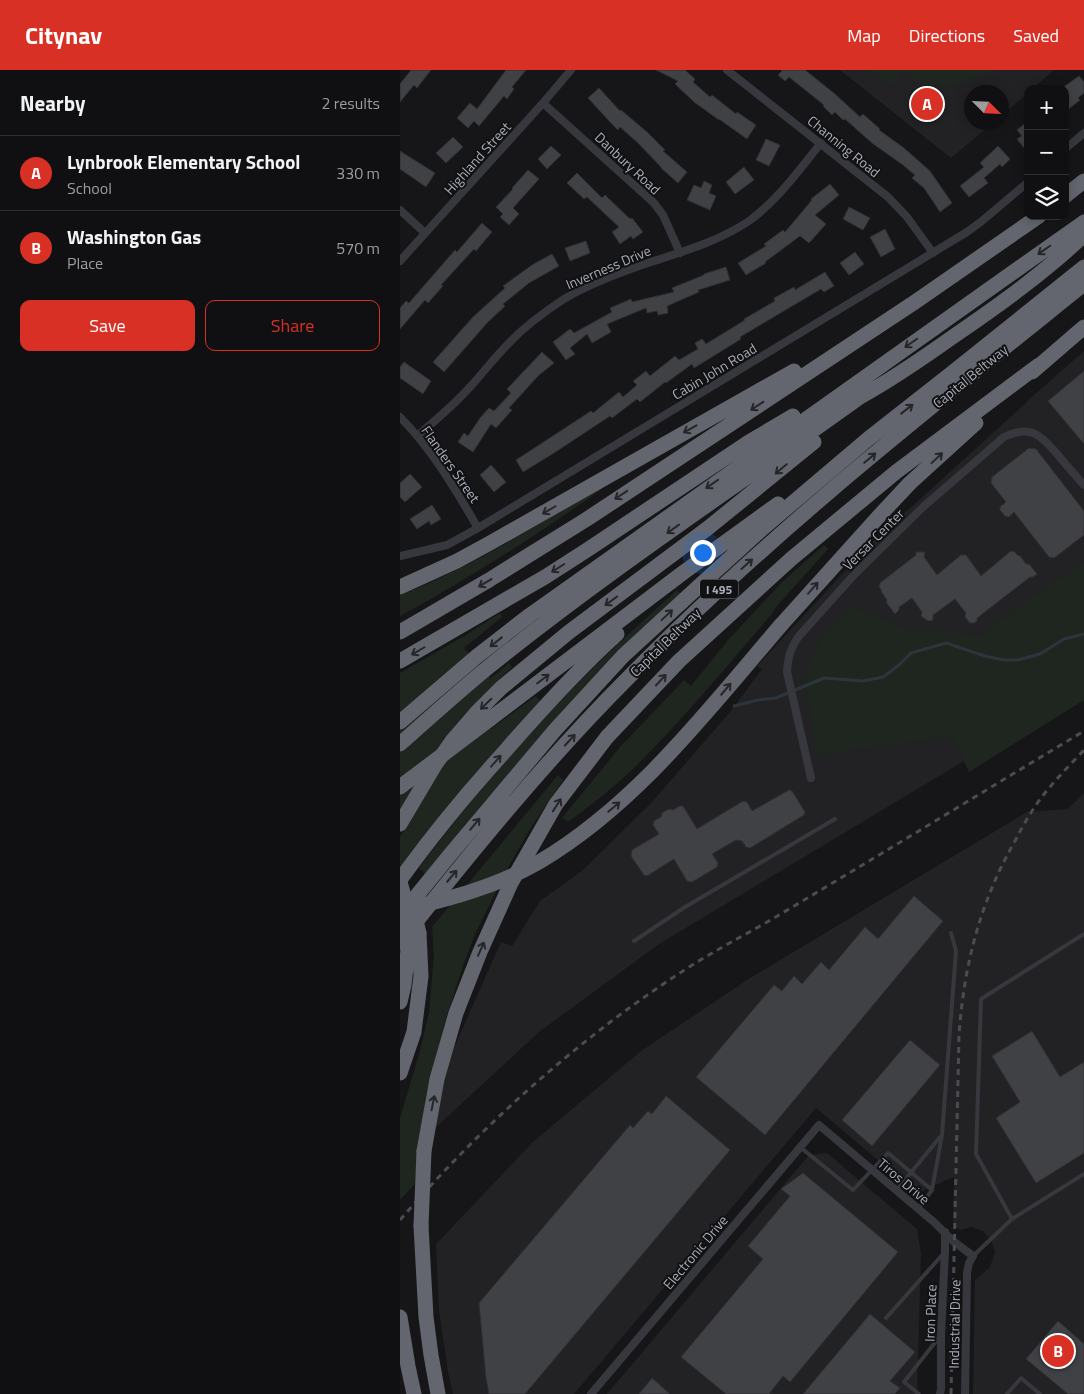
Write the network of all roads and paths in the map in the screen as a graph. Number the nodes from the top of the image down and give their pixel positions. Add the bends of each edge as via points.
1 (571, 70) edge
2 (728, 70) edge
3 (544, 103) junction
4 (1084, 133) edge
5 (821, 143) junction
6 (1069, 146) edge
7 (1084, 181) edge
8 (1024, 185) edge
9 (1069, 193) edge
10 (400, 210) edge
11 (1033, 220) edge
12 (1084, 222) edge
13 (425, 233) junction
14 (1084, 235) edge
15 (680, 253) junction
16 (933, 253) junction
17 (400, 261) edge
18 (1084, 267) edge
19 (1084, 284) edge
20 (915, 302) junction
21 (1084, 327) edge
22 (880, 365) junction
23 (1039, 365) junction
24 (886, 383) junction
25 (400, 417) edge
26 (417, 436) junction
27 (868, 439) junction
28 (1084, 485) edge
29 (478, 528) junction
30 (400, 556) edge
31 (684, 572) junction
32 (400, 587) edge
33 (400, 632) edge
34 (400, 661) edge
35 (425, 721) junction
36 (400, 722) edge
37 (400, 744) edge
38 (400, 748) edge
39 (811, 778) dead end
40 (400, 787) edge
41 (835, 819) dead end
42 (400, 824) edge
43 (400, 873) edge
44 (400, 881) edge
45 (400, 910) edge
46 (400, 917) edge
47 (951, 933) dead end
48 (1084, 934) edge
49 (634, 941) dead end
50 (404, 946) edge
51 (400, 1002) edge
52 (400, 1073) edge
53 (819, 1125) joint
54 (942, 1135) junction
55 (800, 1148) junction
56 (871, 1170) junction
57 (911, 1172) junction
58 (1084, 1174) edge
59 (932, 1190) junction
60 (896, 1191) junction
61 (918, 1209) junction
62 (1012, 1219) junction
63 (945, 1232) junction
64 (946, 1251) junction
65 (973, 1256) junction
66 (400, 1317) edge
67 (886, 1318) dead end
68 (941, 1334) junction
69 (414, 1394) edge
70 (438, 1394) edge
71 (591, 1394) edge
72 (919, 1394) edge
73 (940, 1394) edge
74 (965, 1394) edge
75 (1007, 1394) edge
76 (1040, 1394) edge

1 - 3 street, Highland Street
2 - 5 street, Channing Road
3 - 13 street, Highland Street
3 - 15 street, Danbury Road via 654,203
4 - 6 street
5 - 15 street, Inverness Drive via 784,189 754,217 723,235
5 - 16 street, Channing Road via 888,197
7 - 9 highway
8 - 16 street, Cabin John Road via 967,232
10 - 13 street
11 - 20 highway
12 -> 22 highway
13 - 17 street, Highland Street
14 - 24 highway via 998,306
15 - 26 street, Inverness Drive via 588,287 540,316 507,344 452,406
16 - 29 street, Cabin John Road
27 -> 18 highway
50 -> 19 highway, Capital Beltway / I 495 via 445,885 536,777 626,679 682,624 801,516
20 -> 32 highway via 490,543
20 -> 33 highway via 587,519
21 - 23 highway
22 -> 34 highway via 749,442 545,576
22 -> 36 highway via 538,609
45 -> 23 highway, bridge via 448,899 494,883 537,862 580,835 622,800 661,762 832,566 910,484
70 -> 23 highway, bridge via 426,1317 421,1226 424,1151 437,1079 456,1013 480,952 511,883 556,804 607,737 679,661 791,559 896,472
24 -> 35 highway via 860,398 581,596
24 -> 42 highway via 708,528 569,632 502,688 452,741
25 - 26 street, Flanders Street
26 - 29 street, Flanders Street via 450,481
27 - 31 highway
46 -> 27 highway via 537,752 623,656 763,528
28 - 39 street, Versar Center via 1039,435 1016,431 1004,437 923,507 853,576 799,636 788,660 787,672
29 - 30 street, Cabin John Road via 447,545
40 -> 31 highway, bridge
44 -> 31 highway via 426,843 542,708
35 - 37 highway
35 - 38 highway
41 - 49 lane via 685,907
43 - 52 highway, bridge via 411,898 419,933 421,976 414,1032
44 - 50 highway, bridge via 407,907
47 - 54 lane via 956,951
48 - 62 lane via 980,999 976,1154
50 - 51 highway via 404,985
53 - 55 street, Electronic Drive
53 - 56 street, Tiros Drive
54 - 57 lane
54 - 59 lane
55 - 56 lane via 853,1190
55 - 71 street, Electronic Drive
56 - 57 lane via 888,1154
56 - 60 street, Tiros Drive
57 - 59 lane
57 - 60 lane
58 - 62 lane
59 - 61 lane
60 - 61 street, Tiros Drive
61 - 63 street, Tiros Drive
62 - 65 lane
63 - 64 street, Iron Place
63 - 65 street, Tiros Drive
64 - 67 lane
64 - 68 street, Iron Place
65 - 74 street, Industrial Drive via 967,1273
66 - 69 highway
68 - 72 lane via 904,1382
68 - 73 street, Iron Place
75 - 76 lane via 1021,1378

